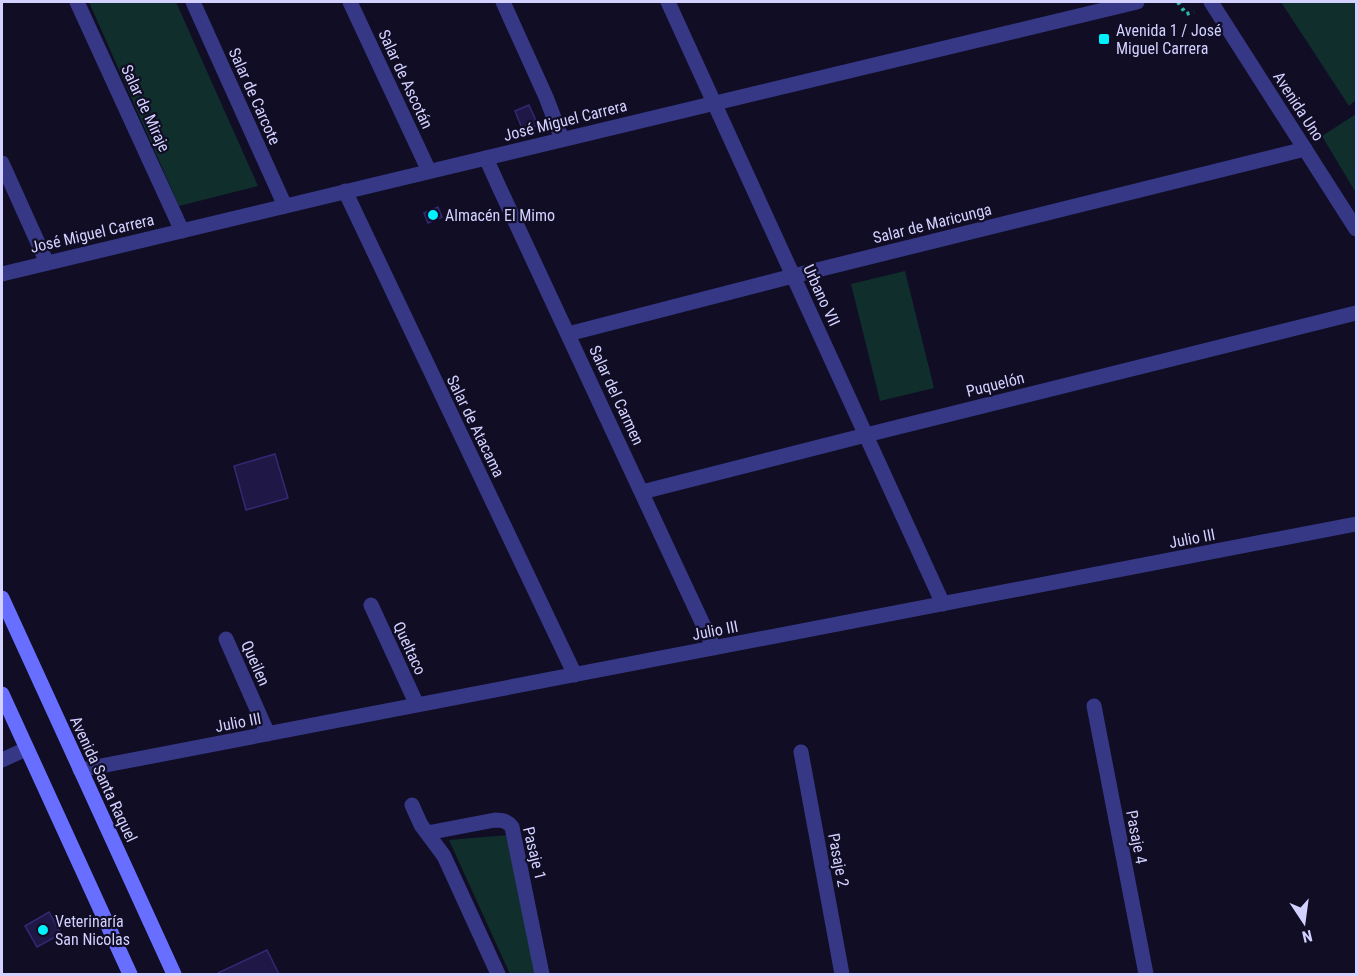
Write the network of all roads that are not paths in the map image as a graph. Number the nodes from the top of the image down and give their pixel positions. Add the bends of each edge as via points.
1 (77, 2) edge
2 (193, 2) edge
3 (350, 2) edge
4 (503, 2) edge
5 (668, 2) edge
6 (1137, 2) edge
7 (1211, 2) edge
8 (714, 103) junction
9 (562, 139) junction
10 (1305, 149) junction
11 (486, 158) junction
12 (2, 163) edge
13 (429, 171) junction
14 (345, 191) junction
15 (285, 206) junction
16 (1356, 230) edge
17 (182, 231) junction
18 (47, 262) junction
19 (2, 274) edge
20 (793, 276) junction
21 (1356, 313) edge
22 (568, 334) junction
23 (866, 435) junction
24 (642, 492) junction
25 (1356, 524) edge
26 (2, 598) edge
27 (943, 604) junction
28 (371, 606) dead end
29 (226, 639) dead end
30 (714, 648) junction
31 (575, 675) junction
32 (2, 694) edge
33 (417, 705) junction
34 (1094, 706) dead end
35 (268, 734) junction
36 (26, 748) junction
37 (801, 752) dead end
38 (2, 760) edge
39 (80, 770) junction
40 (412, 805) dead end
41 (427, 833) junction
42 (130, 975) edge
43 (174, 975) edge
44 (498, 975) edge
45 (542, 975) edge
46 (842, 975) edge
47 (1146, 975) edge

1 - 17 street, Salar de Miraje
2 - 15 street, Salar de Carcote
3 - 13 street, Salar de Ascotán
4 - 9 street
5 - 8 street, Urbano VII
6 - 8 street, José Miguel Carrera
7 - 10 street, Avenida Uno
8 - 9 street, José Miguel Carrera
8 - 20 street, Urbano VII
9 - 11 street, José Miguel Carrera
10 - 16 street, Avenida Uno
10 - 20 street, Salar de Maricunga
11 - 13 street, José Miguel Carrera
11 - 22 street, Salar del Carmen
12 - 18 street
13 - 14 street, José Miguel Carrera
14 - 15 street, José Miguel Carrera
14 - 31 street, Salar de Atacama
15 - 17 street, José Miguel Carrera
17 - 18 street, José Miguel Carrera
18 - 19 street, José Miguel Carrera
20 - 22 street, Salar de Maricunga
20 - 23 street, Urbano VII
21 - 23 street, Puquelón
22 - 24 street, Salar del Carmen
23 - 24 street, Puquelón
23 - 27 street, Urbano VII
24 - 30 street, Salar del Carmen
25 - 27 street, Julio III
26 - 39 main road, Avenida Santa Raquel
27 - 30 street, Julio III
28 - 33 street, Queltaco
29 - 35 street, Queilen
30 - 31 street, Julio III
31 - 33 street, Julio III
32 - 36 main road
33 - 35 street, Julio III
34 - 47 street, Pasaje 4
35 - 39 street, Julio III
36 - 38 street
36 - 42 main road
37 - 46 street, Pasaje 2
39 - 43 main road, Avenida Santa Raquel
40 - 41 street
41 - 44 street via 444,856
41 - 45 street, Pasaje 1 via 495,820 512,826

